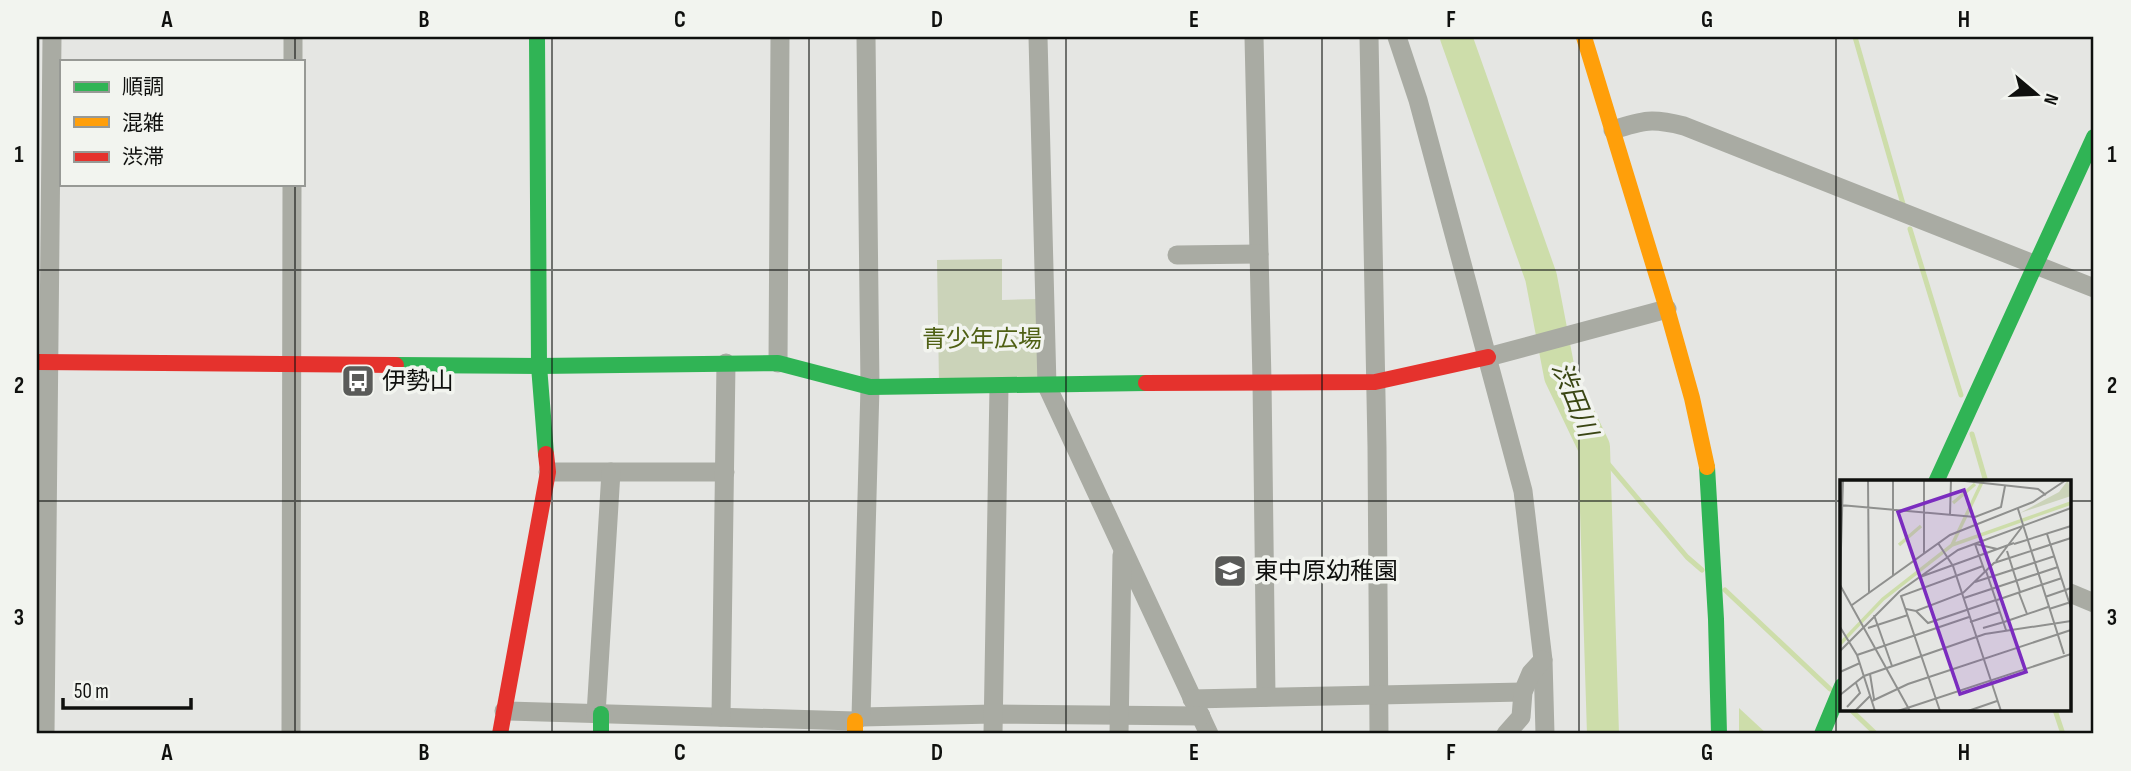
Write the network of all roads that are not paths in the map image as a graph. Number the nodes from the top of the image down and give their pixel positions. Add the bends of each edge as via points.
1 (52, 37) edge
2 (293, 37) edge
3 (537, 37) edge
4 (780, 37) edge
5 (866, 37) edge
6 (1038, 37) edge
7 (1254, 37) edge
8 (1369, 37) edge
9 (1397, 37) edge
10 (1584, 37) edge
11 (293, 60) edge
12 (1613, 130) junction
13 (2094, 137) edge
14 (292, 186) edge
15 (1259, 254) junction
16 (1177, 255) dead end
17 (2035, 266) junction
18 (2094, 288) edge
19 (1667, 309) junction
20 (1488, 357) junction
21 (43, 362) edge
22 (291, 362) junction
23 (726, 363) junction
24 (778, 363) junction
25 (539, 366) junction
26 (1262, 381) junction
27 (1375, 382) junction
28 (1047, 386) junction
29 (870, 387) junction
30 (999, 387) junction
31 (548, 472) junction
32 (611, 472) junction
33 (725, 472) junction
34 (1937, 480) edge
35 (1122, 551) junction
36 (2072, 594) edge
37 (2094, 603) edge
38 (1543, 660) junction
39 (1840, 691) edge
40 (1523, 692) junction
41 (1379, 695) junction
42 (1266, 697) junction
43 (1192, 698) junction
44 (504, 712) junction
45 (598, 714) junction
46 (993, 714) junction
47 (721, 717) junction
48 (857, 724) edge
49 (1119, 725) edge
50 (1205, 725) edge
51 (1824, 727) edge
52 (45, 734) edge
53 (291, 734) edge
54 (500, 734) edge
55 (601, 734) edge
56 (993, 734) edge
57 (1378, 734) edge
58 (1506, 734) edge
59 (1545, 734) edge
60 (1719, 734) edge

1 - 21 street
2 - 11 street
3 - 25 street
4 - 24 street
5 - 29 street
6 - 28 street
7 - 15 street
8 - 27 street
9 - 20 street
10 - 12 street
12 - 17 street via 1643,120 1684,126
12 - 19 street
13 - 17 street
14 - 22 street
15 - 16 street
15 - 26 street
17 - 18 street
17 - 34 street
19 - 20 street
19 - 60 street via 1707,464
20 - 27 street
20 - 38 street via 1523,491
21 - 22 street
21 - 52 street
22 - 25 street
22 - 53 street
23 - 24 street
23 - 25 street
23 - 33 street
24 - 29 street
25 - 31 street
26 - 27 street
26 - 28 street
26 - 42 street
27 - 41 street
28 - 30 street
28 - 35 street
29 - 30 street
29 - 48 street
30 - 46 street
31 - 32 street
31 - 44 street
32 - 33 street
32 - 45 street
33 - 47 street
35 - 43 street
35 - 49 street
36 - 37 street
38 - 40 street
38 - 59 street
39 - 51 street
40 - 41 street
40 - 58 street via 1521,717
41 - 42 street
41 - 57 street
42 - 43 street
43 - 50 street
44 - 45 street
44 - 54 street
45 - 47 street
45 - 55 street
46 - 48 street
46 - 49 street
46 - 56 street
47 - 48 street
49 - 50 street

